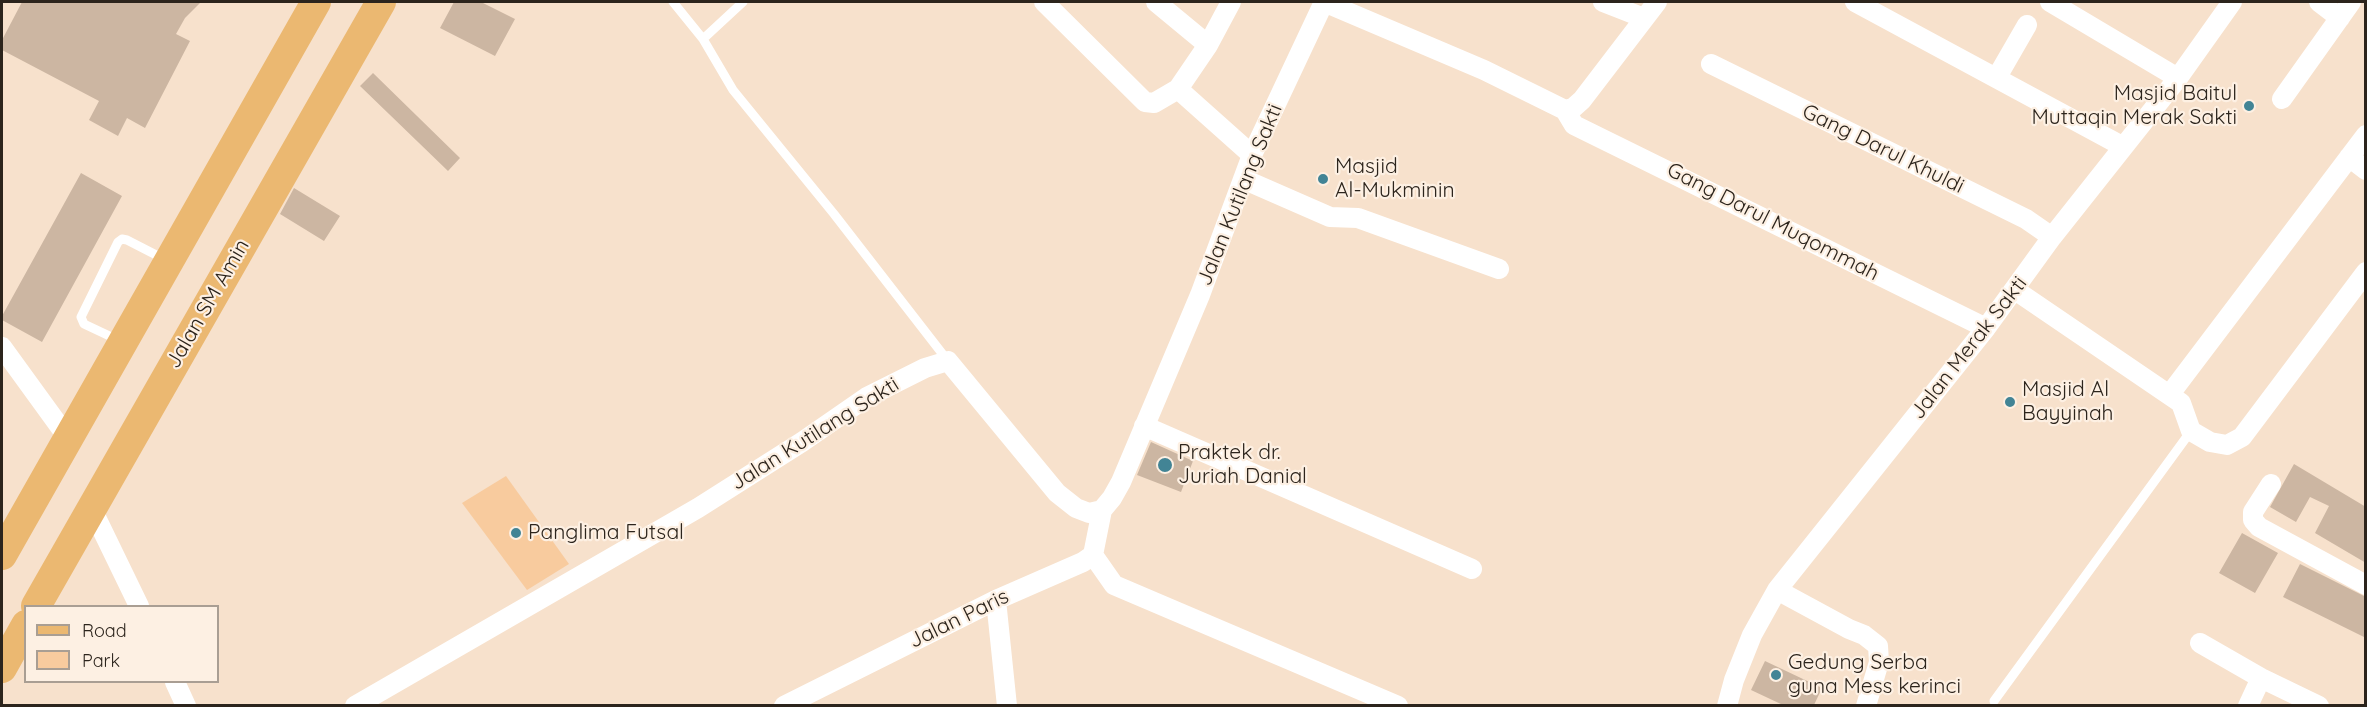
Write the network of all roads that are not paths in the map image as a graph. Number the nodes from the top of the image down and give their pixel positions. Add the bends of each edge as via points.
1 (316, 2) edge
2 (381, 2) edge
3 (673, 2) edge
4 (744, 2) edge
5 (1044, 2) edge
6 (1156, 2) edge
7 (1232, 2) edge
8 (1324, 2) edge
9 (1603, 2) edge
10 (1657, 2) edge
11 (1855, 2) edge
12 (2050, 2) edge
13 (2232, 2) edge
14 (2319, 2) edge
15 (2351, 2) edge
16 (1644, 18) junction
17 (2340, 18) junction
18 (2026, 25) dead end
19 (703, 39) junction
20 (1208, 45) junction
21 (1711, 64) dead end
22 (1997, 77) junction
23 (2178, 78) junction
24 (1178, 89) junction
25 (2282, 99) dead end
26 (1565, 110) junction
27 (2366, 135) edge
28 (2122, 146) junction
29 (1252, 155) junction
30 (2349, 157) junction
31 (2366, 170) edge
32 (1243, 178) junction
33 (2052, 237) junction
34 (169, 262) junction
35 (1499, 269) dead end
36 (2366, 272) edge
37 (2015, 290) junction
38 (1986, 328) junction
39 (123, 343) junction
40 (2, 347) edge
41 (948, 361) junction
42 (2170, 394) junction
43 (1144, 426) junction
44 (2191, 431) junction
45 (68, 438) junction
46 (2271, 484) dead end
47 (91, 507) junction
48 (1102, 510) junction
49 (2, 555) edge
50 (1093, 555) junction
51 (1472, 568) dead end
52 (2366, 585) edge
53 (1777, 590) junction
54 (996, 600) junction
55 (37, 605) edge
56 (139, 605) edge
57 (24, 629) edge
58 (2200, 643) dead end
59 (2, 669) edge
60 (2261, 678) junction
61 (176, 683) edge
62 (1994, 701) dead end
63 (788, 704) edge
64 (186, 705) edge
65 (355, 705) edge
66 (1007, 705) edge
67 (1398, 705) edge
68 (1727, 705) edge
69 (1866, 705) edge
70 (2248, 705) edge
71 (2319, 705) edge

1 - 34 main road
2 - 47 main road, Jalan SM Amin
3 - 19 lane
4 - 19 lane
5 - 24 street via 1145,102 1154,103
6 - 20 street
7 - 20 street
8 - 26 street, Gang Darul Muqommah via 1484,70
8 - 29 street, Jalan Kutilang Sakti
9 - 16 street
10 - 16 street
11 - 22 street
12 - 23 street
13 - 23 street, Jalan Merak Sakti
14 - 17 street
15 - 17 street
16 - 26 street via 1582,100
17 - 25 street
18 - 22 street
19 - 41 lane via 733,90
20 - 24 street
21 - 33 street, Gang Darul Khuldi via 2026,219
22 - 28 street
23 - 28 street, Jalan Merak Sakti
24 - 29 street
26 - 38 street, Gang Darul Muqommah via 1574,125
27 - 30 street
28 - 33 street, Jalan Merak Sakti
29 - 32 street, Jalan Kutilang Sakti
30 - 31 street
30 - 42 street
32 - 35 street via 1330,217 1358,218
32 - 43 street, Jalan Kutilang Sakti via 1200,295
33 - 37 street, Jalan Merak Sakti
34 - 39 main road
34 - 39 lane via 127,240 118,242 81,317 84,324
36 - 44 street via 2241,437 2227,445 2210,442
37 - 38 street, Jalan Merak Sakti
37 - 42 street
38 - 53 street, Jalan Merak Sakti
39 - 45 main road
40 - 45 street
41 - 48 street via 1057,493 1089,513
41 - 65 street, Jalan Kutilang Sakti via 867,397 698,508
42 - 44 street via 2181,403
43 - 48 street, Jalan Kutilang Sakti via 1121,482
43 - 51 street
44 - 62 lane
45 - 49 main road
46 - 52 street via 2253,512 2259,527
47 - 55 main road, Jalan SM Amin
47 - 56 street
48 - 50 street
50 - 54 street, Jalan Paris
50 - 67 street via 1114,585
53 - 68 street, Jalan Merak Sakti via 1752,635
53 - 69 street via 1878,646 1879,662
54 - 63 street, Jalan Paris
54 - 66 street
57 - 59 main road
58 - 60 street
60 - 70 street
60 - 71 street
61 - 64 street

